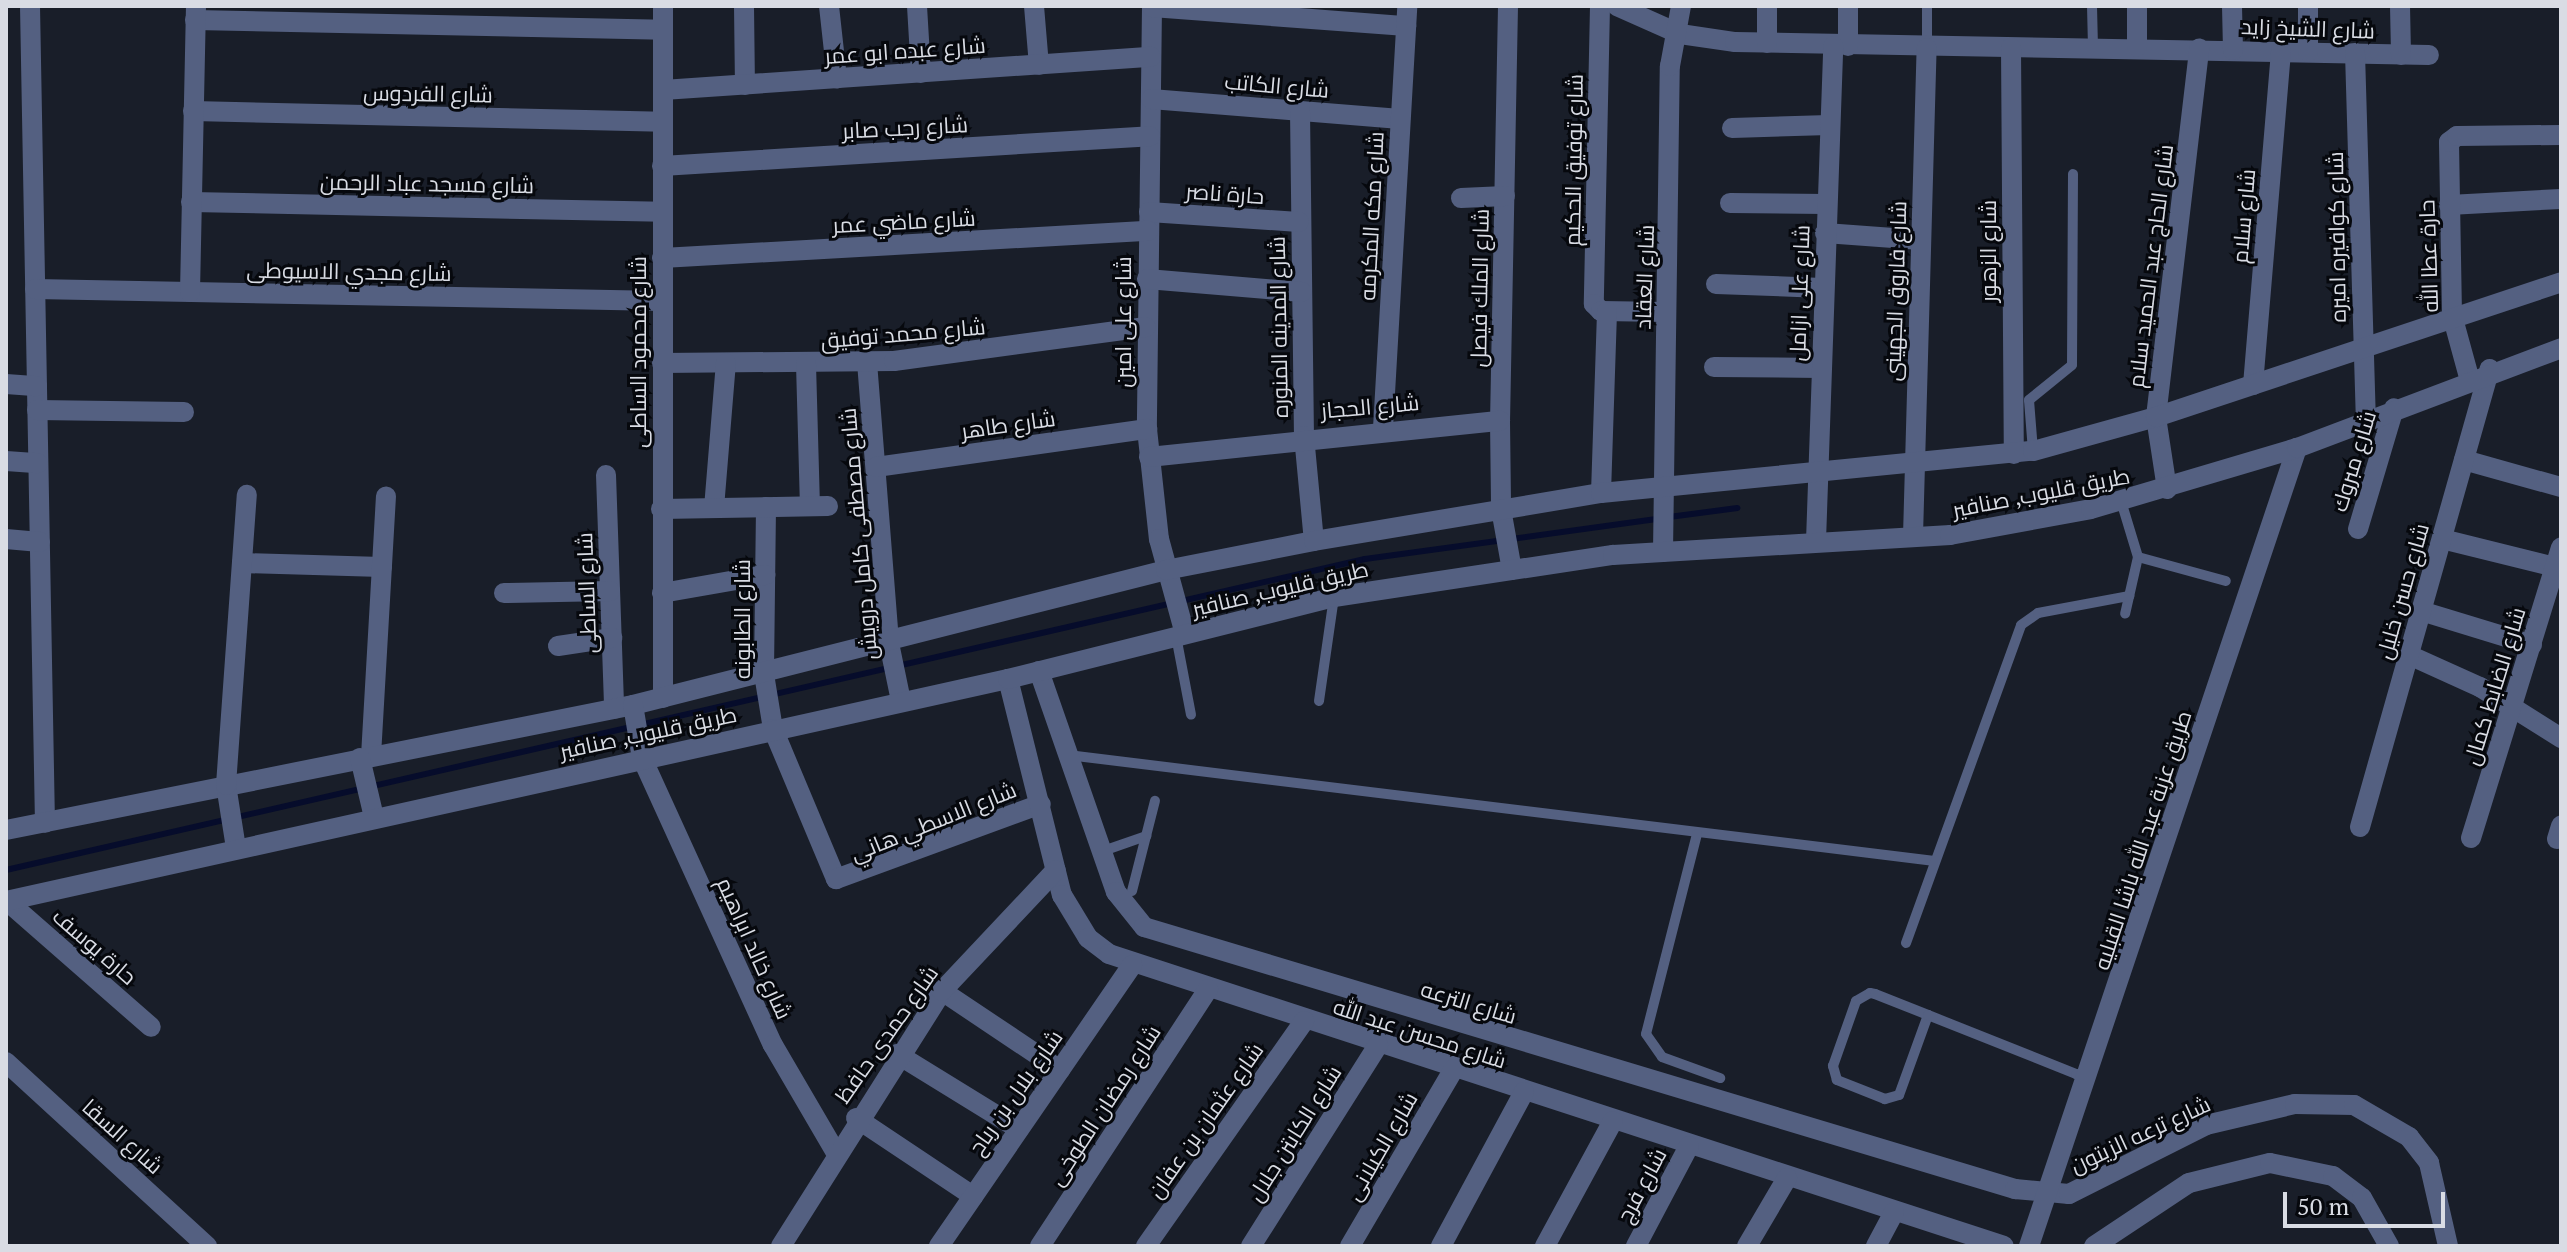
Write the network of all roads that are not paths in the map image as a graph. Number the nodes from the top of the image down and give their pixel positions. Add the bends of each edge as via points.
1 (30, 6) edge
2 (663, 6) edge
3 (744, 6) edge
4 (829, 6) edge
5 (917, 6) edge
6 (1034, 6) edge
7 (1508, 6) edge
8 (1600, 6) edge
9 (1617, 6) edge
10 (1681, 6) edge
11 (1767, 6) edge
12 (1848, 6) edge
13 (1927, 6) edge
14 (2092, 6) edge
15 (2137, 6) edge
16 (2232, 6) edge
17 (2308, 6) edge
18 (2400, 6) edge
19 (1152, 7) edge
20 (195, 13) edge
21 (1406, 16) edge
22 (663, 30) junction
23 (1680, 34) junction
24 (1767, 43) junction
25 (1840, 46) junction
26 (2137, 47) junction
27 (1927, 48) junction
28 (2011, 48) junction
29 (2093, 48) junction
30 (2199, 49) junction
31 (2233, 50) junction
32 (2281, 51) junction
33 (2308, 52) junction
34 (2355, 53) junction
35 (2401, 55) junction
36 (2429, 55) dead end
37 (1151, 57) junction
38 (1039, 65) junction
39 (921, 73) junction
40 (837, 79) junction
41 (745, 85) junction
42 (663, 90) junction
43 (1151, 99) junction
44 (193, 111) junction
45 (1300, 111) junction
46 (1400, 119) junction
47 (662, 122) junction
48 (1829, 125) junction
49 (1732, 128) dead end
50 (2561, 135) edge
51 (1150, 136) junction
52 (662, 166) junction
53 (2073, 174) dead end
54 (1505, 196) junction
55 (1461, 198) dead end
56 (2561, 199) edge
57 (191, 202) junction
58 (1730, 203) dead end
59 (1826, 204) junction
60 (2449, 205) junction
61 (662, 212) junction
62 (1148, 221) junction
63 (1299, 222) junction
64 (1825, 233) junction
65 (1921, 240) junction
66 (662, 258) junction
67 (1147, 279) junction
68 (2561, 282) edge
69 (1716, 284) dead end
70 (1823, 288) junction
71 (35, 289) junction
72 (190, 292) junction
73 (1301, 292) junction
74 (662, 301) junction
75 (1604, 312) junction
76 (1666, 312) junction
77 (2452, 315) junction
78 (1146, 327) junction
79 (2561, 348) edge
80 (2363, 349) junction
81 (867, 362) junction
82 (662, 363) junction
83 (726, 363) junction
84 (806, 364) junction
85 (1714, 367) dead end
86 (1821, 368) junction
87 (2490, 369) junction
88 (2469, 377) junction
89 (6, 384) edge
90 (2253, 385) junction
91 (37, 386) junction
92 (2394, 408) junction
93 (37, 410) junction
94 (184, 412) dead end
95 (2156, 417) junction
96 (2366, 419) junction
97 (1500, 421) junction
98 (1383, 428) junction
99 (1147, 429) junction
100 (1304, 436) junction
101 (2297, 448) junction
102 (2023, 452) junction
103 (1149, 457) junction
104 (2464, 460) junction
105 (6, 461) edge
106 (38, 463) junction
107 (1914, 465) junction
108 (876, 467) junction
109 (1817, 472) junction
110 (606, 475) dead end
111 (1658, 486) junction
112 (2561, 487) edge
113 (2167, 489) junction
114 (1601, 493) junction
115 (247, 495) dead end
116 (386, 496) dead end
117 (2121, 501) junction
118 (766, 507) junction
119 (714, 508) junction
120 (661, 509) junction
121 (1501, 509) junction
122 (2358, 529) dead end
123 (1913, 536) junction
124 (6, 539) edge
125 (2442, 539) junction
126 (1314, 541) junction
127 (1816, 541) junction
128 (40, 542) junction
129 (1663, 552) junction
130 (2138, 557) junction
131 (2558, 557) edge
132 (242, 563) junction
133 (382, 567) junction
134 (1166, 570) junction
135 (1512, 570) junction
136 (765, 575) junction
137 (2226, 581) dead end
138 (610, 591) junction
139 (504, 593) dead end
140 (662, 593) junction
141 (2129, 596) junction
142 (1334, 597) junction
143 (2421, 611) junction
144 (2125, 614) dead end
145 (1181, 635) junction
146 (612, 638) junction
147 (889, 643) junction
148 (2532, 645) junction
149 (558, 646) dead end
150 (2409, 655) junction
151 (1039, 671) junction
152 (764, 674) junction
153 (1008, 679) junction
154 (663, 698) junction
155 (901, 701) junction
156 (1319, 701) dead end
157 (2513, 706) junction
158 (624, 707) junction
159 (1191, 715) dead end
160 (773, 729) junction
161 (2561, 738) edge
162 (1068, 755) junction
163 (366, 757) junction
164 (642, 758) junction
165 (226, 785) junction
166 (1155, 801) dead end
167 (1041, 804) junction
168 (374, 817) junction
169 (45, 823) junction
170 (2360, 827) dead end
171 (6, 830) edge
172 (1697, 834) junction
173 (1146, 836) junction
174 (2471, 838) dead end
175 (236, 848) junction
176 (1103, 851) junction
177 (1935, 861) junction
178 (1056, 870) junction
179 (844, 882) joint
180 (1132, 891) dead end
181 (6, 901) edge
182 (1906, 943) dead end
183 (1132, 965) junction
184 (1208, 989) junction
185 (942, 991) junction
186 (1928, 1015) junction
187 (1304, 1021) junction
188 (151, 1027) dead end
189 (1378, 1045) junction
190 (897, 1054) junction
191 (6, 1062) edge
192 (1454, 1069) junction
193 (1060, 1070) junction
194 (1720, 1078) dead end
195 (2089, 1079) junction
196 (1524, 1092) junction
197 (856, 1118) junction
198 (1613, 1121) junction
199 (1019, 1129) junction
200 (1689, 1146) junction
201 (836, 1153) junction
202 (1787, 1178) junction
203 (2050, 1194) junction
204 (973, 1196) junction
205 (1894, 1212) junction
206 (207, 1246) edge
207 (781, 1246) edge
208 (939, 1246) edge
209 (1040, 1246) edge
210 (1146, 1246) edge
211 (1251, 1246) edge
212 (1350, 1246) edge
213 (1441, 1246) edge
214 (1545, 1246) edge
215 (1636, 1246) edge
216 (1747, 1246) edge
217 (1876, 1246) edge
218 (2004, 1246) edge
219 (2029, 1246) edge
220 (2094, 1246) edge
221 (2389, 1246) edge
222 (2448, 1246) edge

1 - 71 street
2 - 22 street, شارع محمود الساطى
3 - 41 street
4 - 40 street
5 - 39 street
6 - 38 street
7 - 54 street, شارع الملك فيصل
8 - 75 street, شارع توفيق الحكيم via 1594,304
9 - 23 street, شارع الشيخ زايد
10 - 23 street, شارع العقاد
11 - 24 street
12 - 25 street, شارع على ازامل
13 - 27 lane
14 - 29 lane
15 - 26 street
16 - 31 street
17 - 33 street
18 - 35 street
19 - 21 street
19 - 37 street, شارع على امين
20 - 22 street
20 - 44 street
21 - 46 street, شارع مكه المكرمه
22 - 42 street, شارع محمود الساطى
23 - 24 street, شارع الشيخ زايد
23 - 76 street, شارع العقاد via 1670,66
24 - 25 street, شارع الشيخ زايد
25 - 27 street, شارع الشيخ زايد
25 - 48 street, شارع على ازامل
26 - 29 street, شارع الشيخ زايد
26 - 30 street, شارع الشيخ زايد
27 - 28 street, شارع الشيخ زايد
27 - 65 street, شارع فاروق الجهينى
28 - 29 street, شارع الشيخ زايد
28 - 102 street, شارع الزهور
30 - 31 street, شارع الشيخ زايد
30 - 95 street, شارع الحاج عبد الحميد سلام
31 - 32 street, شارع الشيخ زايد
32 - 33 street, شارع الشيخ زايد
32 - 90 street, شارع سلام
33 - 34 street, شارع الشيخ زايد
34 - 35 street, شارع الشيخ زايد
34 - 80 street, شارع كوافيره اميره
35 - 36 street, شارع الشيخ زايد
37 - 38 street, شارع عبده ابو عمر
37 - 43 street, شارع على امين
38 - 39 street, شارع عبده ابو عمر
39 - 40 street, شارع عبده ابو عمر
40 - 41 street, شارع عبده ابو عمر
41 - 42 street, شارع عبده ابو عمر
42 - 47 street, شارع محمود الساطى
43 - 45 street, شارع الكاتب
43 - 51 street, شارع على امين
44 - 47 street, شارع الفردوس
44 - 57 street
45 - 46 street, شارع الكاتب
45 - 63 street, شارع المدينه المنوره
46 - 98 street, شارع مكه المكرمه
47 - 52 street, شارع محمود الساطى
48 - 49 street
48 - 59 street, شارع على ازامل
50 - 60 street, حارة عطا الله via 2457,136 2449,142
51 - 52 street, شارع رجب صابر
51 - 62 street, شارع على امين
52 - 61 street, شارع محمود الساطى
53 - 102 lane via 2072,365 2066,377 2029,400
54 - 55 street
54 - 97 street, شارع الملك فيصل
56 - 60 street
57 - 61 street, شارع مسجد عباد الرحمن
57 - 72 street
58 - 59 street
59 - 64 street, شارع على ازامل
60 - 77 street, حارة عطا الله
61 - 66 street, شارع محمود الساطى
62 - 63 street, حارة ناصر
62 - 66 street, شارع ماضي عمر
62 - 67 street, شارع على امين
63 - 73 street, شارع المدينه المنوره
64 - 65 street
64 - 70 street, شارع على ازامل
65 - 107 street, شارع فاروق الجهينى
66 - 74 street, شارع محمود الساطى
67 - 73 street
67 - 78 street, شارع على امين
68 - 77 street, طريق قليوب, صنافير
69 - 70 street
70 - 86 street, شارع على ازامل
71 - 72 street, شارع مجدي الاسيوطى
71 - 91 street
72 - 74 street, شارع مجدي الاسيوطى
73 - 100 street, شارع المدينه المنوره
74 - 82 street, شارع محمود الساطى
75 - 76 street
75 - 114 street, شارع توفيق الحكيم
76 - 111 street, شارع العقاد
77 - 80 street, طريق قليوب, صنافير
77 - 88 street, حارة عطا الله
78 - 81 street, شارع محمد توفيق
78 - 99 street, شارع على امين
79 - 87 street, طريق قليوب, صنافير
80 - 90 street, طريق قليوب, صنافير
80 - 96 street, شارع كوافيره اميره
81 - 84 street, شارع محمد توفيق
81 - 108 street, شارع مصطفى كامل درويش
82 - 83 street, شارع محمد توفيق
82 - 120 street, شارع محمود الساطى
83 - 84 street, شارع محمد توفيق
83 - 119 street
84 - 118 street via 819,506
85 - 86 street
86 - 109 street, شارع على ازامل
87 - 88 street, طريق قليوب, صنافير
87 - 104 street, شارع حسن خليل
88 - 92 street, طريق قليوب, صنافير
89 - 91 street
90 - 95 street, طريق قليوب, صنافير
91 - 93 street
92 - 96 street, طريق قليوب, صنافير
92 - 122 street, شارع مبروك
93 - 94 street
93 - 106 street
95 - 102 street, طريق قليوب, صنافير
95 - 113 street, شارع الحاج عبد الحميد سلام
96 - 101 street, طريق قليوب, صنافير
97 - 98 street, شارع الحجاز
97 - 121 street, شارع الملك فيصل
98 - 100 street, شارع الحجاز
99 - 103 street, شارع على امين
99 - 108 street, شارع طاهر
100 - 103 street, شارع الحجاز
100 - 126 street, شارع المدينه المنوره
101 - 113 street, طريق قليوب, صنافير
101 - 195 street, طريق عزبة عبد الله باشا القبليه
102 - 107 street, طريق قليوب, صنافير
103 - 134 street, شارع على امين
104 - 112 street
104 - 125 street, شارع حسن خليل
105 - 106 street
106 - 128 street
107 - 109 street, طريق قليوب, صنافير
107 - 123 street, شارع فاروق الجهينى
108 - 147 street, شارع مصطفى كامل درويش
109 - 111 street, طريق قليوب, صنافير
109 - 127 street, شارع على ازامل
110 - 138 street, شارع الساطى
111 - 114 street, طريق قليوب, صنافير
111 - 129 street, شارع العقاد
113 - 117 street, طريق قليوب, صنافير
114 - 121 street, طريق قليوب, صنافير
115 - 132 street
116 - 133 street
117 - 123 street, طريق قليوب, صنافير via 2018,524
117 - 130 lane
118 - 119 street
118 - 136 street, شارع الطابونه
119 - 120 street
120 - 140 street, شارع محمود الساطى
121 - 126 street, طريق قليوب, صنافير
121 - 135 street, شارع الملك فيصل
123 - 127 street, طريق قليوب, صنافير
124 - 128 street
125 - 131 street
125 - 143 street, شارع حسن خليل
126 - 134 street, طريق قليوب, صنافير
127 - 129 street, طريق قليوب, صنافير
128 - 169 street
129 - 135 street, طريق قليوب, صنافير
130 - 137 lane
130 - 141 lane
131 - 148 street, شارع الضابط كمال
132 - 133 street
132 - 165 street
133 - 163 street
134 - 145 street, شارع على امين
134 - 147 street, طريق قليوب, صنافير
135 - 142 street, طريق قليوب, صنافير
136 - 140 street
136 - 152 street, شارع الطابونه
138 - 139 street
138 - 146 street, شارع الساطى
140 - 154 street, شارع محمود الساطى
141 - 144 lane
141 - 177 lane via 2038,613 2021,625
142 - 145 street, طريق قليوب, صنافير
142 - 156 lane
143 - 148 street
143 - 150 street, شارع حسن خليل
145 - 151 street, طريق قليوب, صنافير
145 - 159 lane
146 - 149 street
146 - 158 street, شارع الساطى
147 - 152 street, طريق قليوب, صنافير
147 - 155 street, شارع مصطفى كامل درويش
148 - 157 street, شارع الضابط كمال
150 - 157 street
150 - 170 street, شارع حسن خليل
151 - 153 street, طريق قليوب, صنافير
151 - 162 street, شارع الترعه
152 - 154 street, طريق قليوب, صنافير
152 - 160 street, شارع الطابونه
153 - 155 street, طريق قليوب, صنافير
153 - 167 street, شارع محسن عبد الله
154 - 158 street, طريق قليوب, صنافير
155 - 160 street, طريق قليوب, صنافير
157 - 161 street
157 - 174 street, شارع الضابط كمال
158 - 163 street, طريق قليوب, صنافير
158 - 164 street, شارع الساطى
160 - 164 street, طريق قليوب, صنافير
160 - 179 street, شارع الطابونه via 834,877
162 - 172 lane
162 - 176 street, شارع الترعه
163 - 165 street, طريق قليوب, صنافير
163 - 168 street
164 - 168 street, طريق قليوب, صنافير
164 - 201 street, شارع خالد ابراهيم via 773,1045
165 - 169 street, طريق قليوب, صنافير
165 - 175 street
166 - 173 lane
167 - 178 street, شارع محسن عبد الله
167 - 179 street, شارع الاسطي هاني
168 - 175 street, طريق قليوب, صنافير
169 - 171 street, طريق قليوب, صنافير
172 - 177 lane
172 - 194 lane via 1646,1034 1662,1057
173 - 176 lane
173 - 180 lane
175 - 181 street, طريق قليوب, صنافير
176 - 203 street, شارع الترعه via 1122,906 1158,932 1911,1162
177 - 182 lane
178 - 183 street, شارع محسن عبد الله via 1088,938
178 - 185 street, شارع حمدى حافظ
181 - 188 street, حارة يوسف
183 - 184 street, شارع محسن عبد الله
183 - 193 street, شارع بلال بن رباح
184 - 187 street, شارع محسن عبد الله
184 - 209 street, شارع رمضان الطوخى
185 - 190 street, شارع حمدى حافظ
185 - 193 street
186 - 186 lane via 1899,1095 1885,1099 1837,1080 1833,1066 1859,996 1870,993
186 - 195 lane
187 - 189 street, شارع محسن عبد الله
187 - 210 street, شارع عثمان بن عفان
189 - 192 street, شارع محسن عبد الله
189 - 211 street, شارع الكابتن جلال
190 - 197 street, شارع حمدى حافظ
190 - 199 street
191 - 206 street, شارع السقا
192 - 196 street, شارع محسن عبد الله
192 - 212 street, شارع الكيلانى
193 - 199 street, شارع بلال بن رباح
195 - 203 street, طريق عزبة عبد الله باشا القبليه
196 - 198 street, شارع محسن عبد الله
196 - 213 street
197 - 201 street, شارع حمدى حافظ
197 - 204 street
198 - 200 street, شارع محسن عبد الله
198 - 214 street
199 - 204 street, شارع بلال بن رباح
200 - 202 street, شارع محسن عبد الله
200 - 215 street, شارع فرج
201 - 207 street, شارع حمدى حافظ
202 - 205 street, شارع محسن عبد الله
202 - 216 street
203 - 219 street, طريق عزبة عبد الله باشا القبليه
203 - 222 street, شارع ترعه الزيتون via 2090,1186 2206,1125 2295,1104 2354,1105 2409,1137 2429,1163
204 - 208 street, شارع بلال بن رباح
205 - 217 street
205 - 218 street, شارع محسن عبد الله
220 - 221 street via 2189,1183 2270,1163 2333,1176 2362,1198

